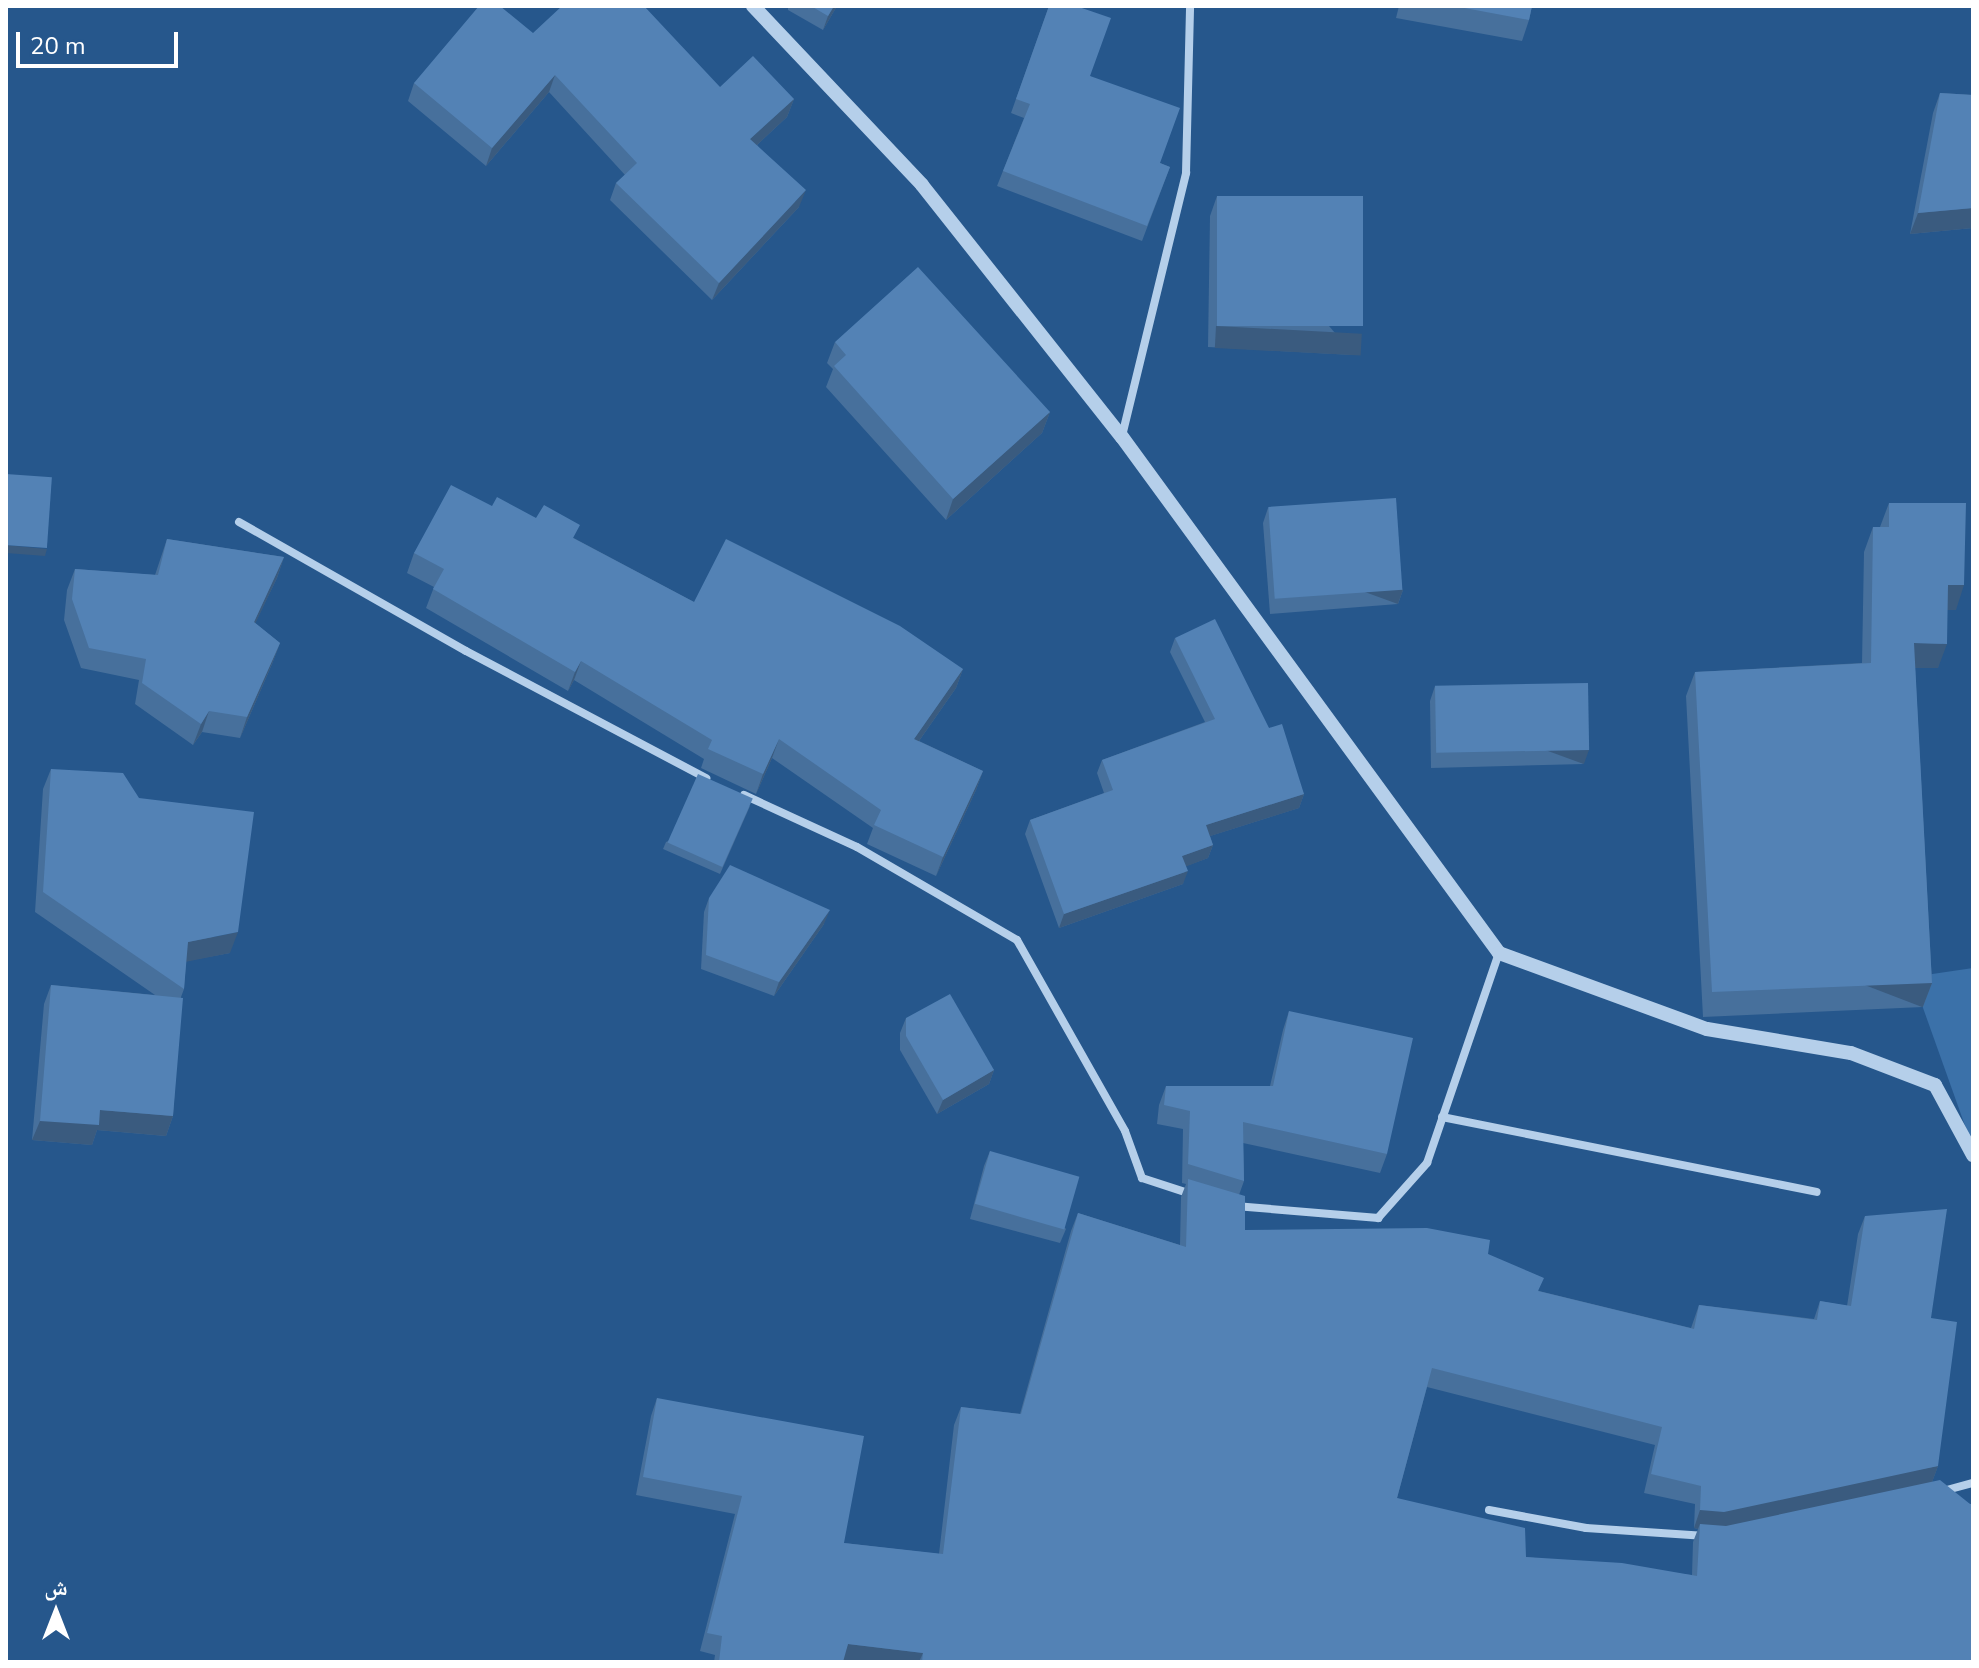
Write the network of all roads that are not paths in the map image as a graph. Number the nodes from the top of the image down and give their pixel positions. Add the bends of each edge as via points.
1 (753, 6) edge
2 (1190, 6) edge
3 (1122, 437) junction
4 (239, 522) dead end
5 (714, 782) edge
6 (728, 788) edge
7 (1499, 953) junction
8 (1442, 1117) junction
9 (1973, 1155) edge
10 (1817, 1192) dead end
11 (1201, 1197) edge
12 (1230, 1205) edge
13 (1973, 1483) edge
14 (1932, 1494) edge
15 (1489, 1510) dead end
16 (1718, 1537) edge

1 - 3 street via 922,185
2 - 3 street via 1186,173
3 - 7 street
4 - 5 street via 466,651
6 - 11 street via 857,847 1017,940 1125,1131 1142,1178
7 - 8 street
7 - 9 street via 1707,1029 1851,1053 1935,1085
8 - 10 street
8 - 12 street via 1427,1163 1378,1218
13 - 14 street
15 - 16 street via 1586,1528

